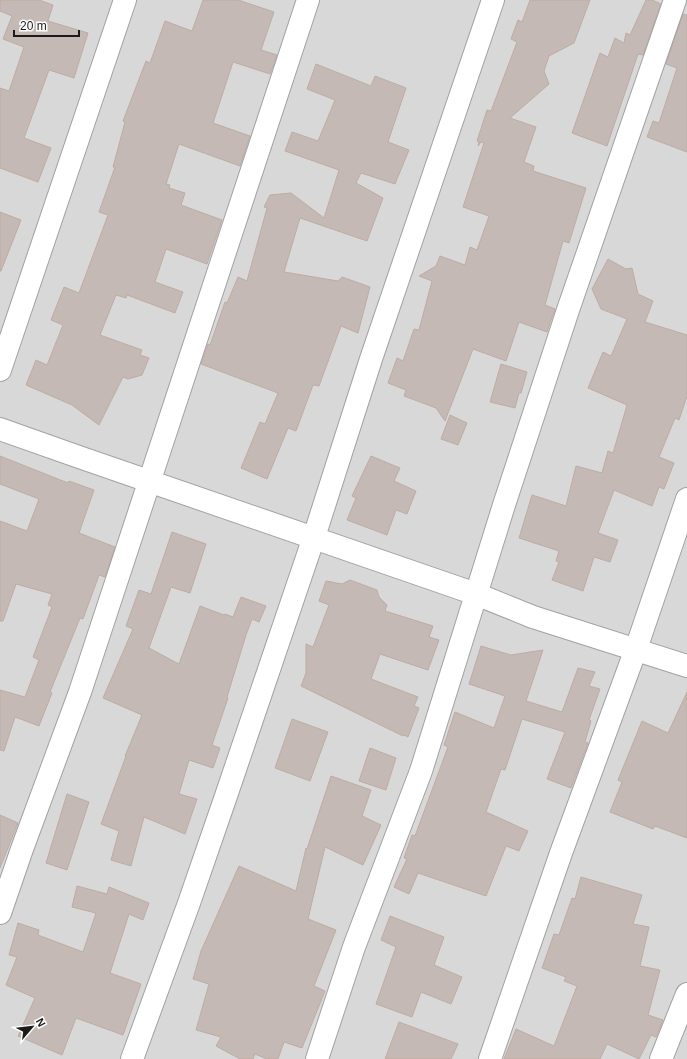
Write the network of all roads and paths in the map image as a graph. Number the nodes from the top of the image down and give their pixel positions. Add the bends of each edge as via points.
1 (125, 0) edge
2 (308, 0) edge
3 (493, 0) edge
4 (675, 0) edge
5 (0, 370) edge
6 (0, 429) edge
7 (150, 482) junction
8 (687, 499) edge
9 (314, 538) junction
10 (476, 594) junction
11 (636, 649) junction
12 (687, 666) edge
13 (0, 913) edge
14 (687, 994) edge
15 (132, 1059) edge
16 (317, 1059) edge
17 (490, 1059) edge
18 (661, 1059) edge

1 - 5 street
2 - 7 street
3 - 9 street via 373,351
4 - 10 street via 568,310
6 - 7 street
7 - 9 street
7 - 13 street via 80,692
8 - 11 street
9 - 10 street
9 - 15 street via 189,903
10 - 11 street via 534,617
10 - 16 street via 421,771 354,947
11 - 12 street
11 - 17 street via 561,853
14 - 18 street

